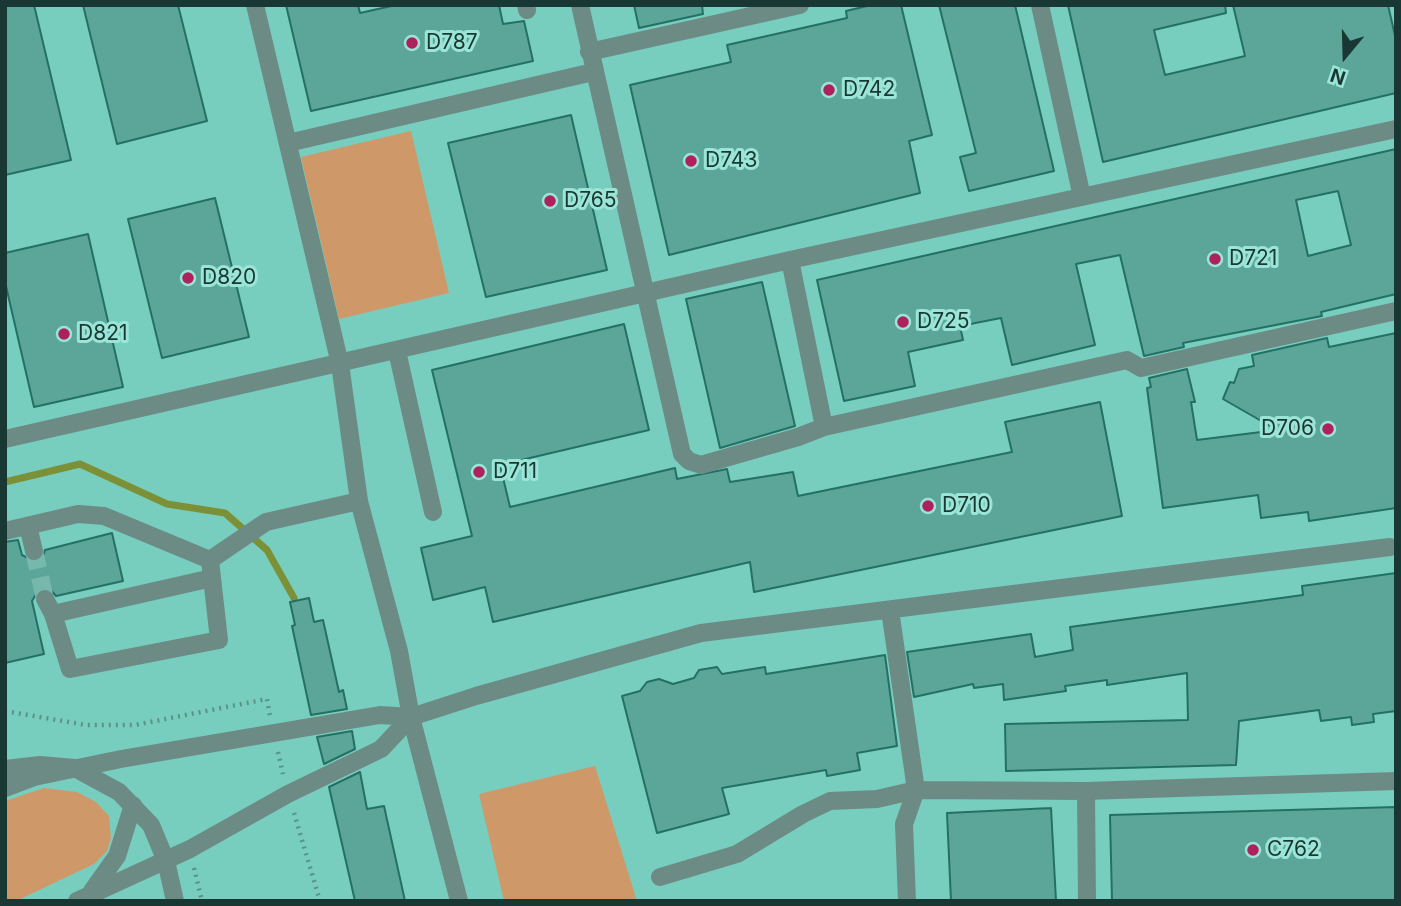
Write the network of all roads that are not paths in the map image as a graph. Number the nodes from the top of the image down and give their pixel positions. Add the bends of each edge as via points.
1 (255, 5) edge
2 (580, 5) edge
3 (800, 5) edge
4 (1040, 5) edge
5 (589, 52) junction
6 (593, 72) junction
7 (1396, 129) edge
8 (288, 143) junction
9 (1082, 197) junction
10 (790, 260) junction
11 (646, 293) junction
12 (1396, 311) edge
13 (397, 351) junction
14 (340, 364) junction
15 (824, 427) junction
16 (5, 439) edge
17 (359, 500) junction
18 (433, 512) dead end
19 (28, 526) junction
20 (5, 531) edge
21 (1390, 547) dead end
22 (34, 551) tunnel mouth
23 (211, 569) junction
24 (890, 610) junction
25 (411, 717) junction
26 (75, 768) junction
27 (5, 769) edge
28 (1396, 781) edge
29 (5, 788) edge
30 (916, 790) junction
31 (1086, 790) junction
32 (133, 805) junction
33 (166, 861) junction
34 (660, 877) dead end
35 (83, 898) edge
36 (175, 901) edge
37 (459, 901) edge
38 (907, 901) edge
39 (1087, 901) edge

1 - 8 street
2 - 5 street
3 - 5 street
4 - 9 street
5 - 6 street
6 - 8 street
6 - 11 street
7 - 9 street
8 - 14 street
9 - 10 street
10 - 11 street
10 - 15 street
11 - 13 street
11 - 15 street via 682,454 689,461 701,465
12 - 15 street via 1141,368 1127,360
13 - 14 street
13 - 18 street
14 - 16 street
14 - 17 street
17 - 23 street via 266,522 237,541
17 - 25 street via 399,651
19 - 20 street
19 - 22 street
19 - 23 street via 78,514 104,516
21 - 24 street
23 - 23 street via 49,607 70,669 219,640
24 - 25 street via 701,633
24 - 30 street
25 - 26 street via 380,715
25 - 33 street via 381,748
25 - 37 street
26 - 27 street
26 - 29 street
26 - 32 street
28 - 31 street
30 - 31 street
30 - 34 street via 877,799 830,802 737,854
30 - 38 street via 904,824
31 - 39 street
32 - 33 street via 152,825
32 - 35 street via 117,856
33 - 35 street
33 - 36 street

